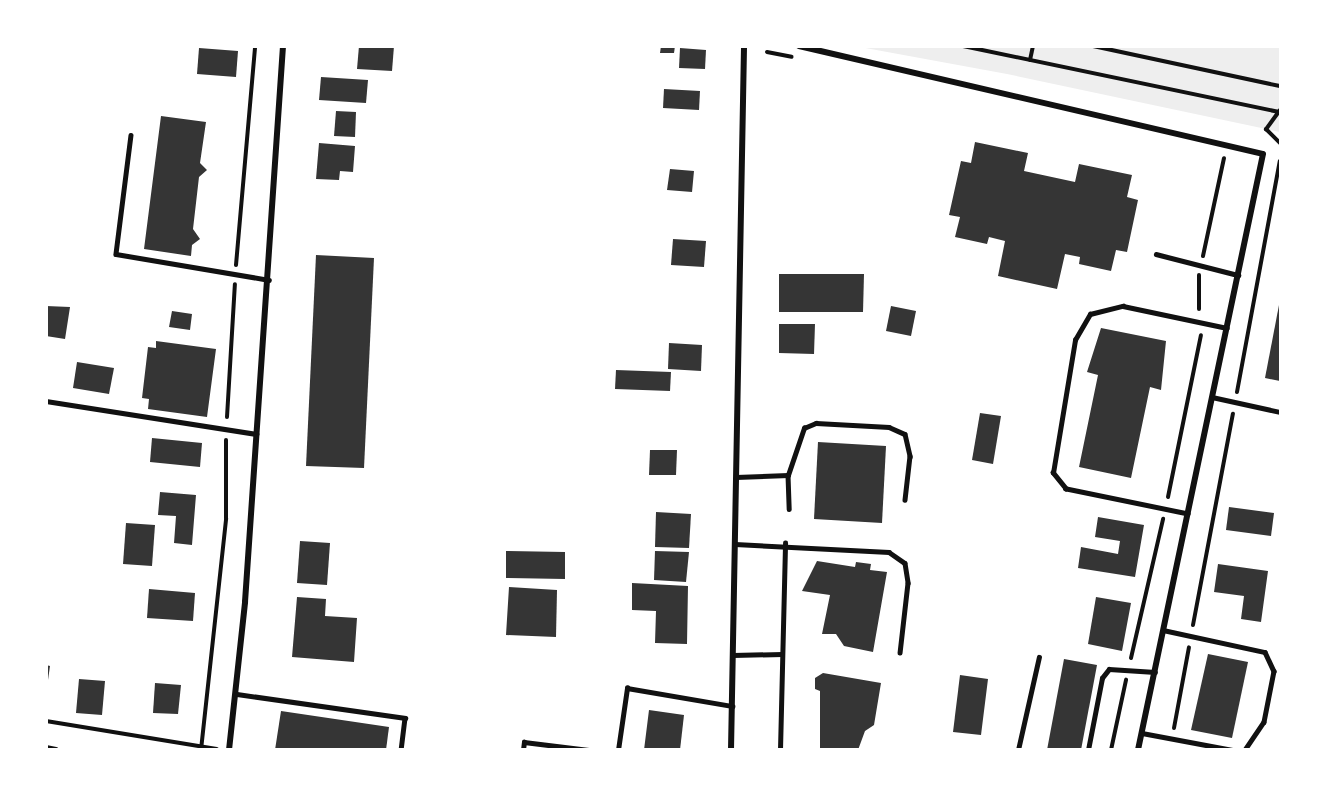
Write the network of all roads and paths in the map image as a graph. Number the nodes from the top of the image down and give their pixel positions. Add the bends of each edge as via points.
1 (255, 46) edge
2 (283, 46) edge
3 (744, 46) edge
4 (800, 46) edge
5 (963, 46) edge
6 (999, 46) edge
7 (1033, 46) edge
8 (1093, 46) edge
9 (998, 54) junction
10 (1030, 60) junction
11 (1281, 86) edge
12 (1280, 111) edge
13 (131, 135) dead end
14 (1281, 143) edge
15 (1281, 160) edge
16 (1156, 254) dead end
17 (236, 274) junction
18 (1238, 275) junction
19 (269, 279) junction
20 (1227, 328) junction
21 (1212, 398) junction
22 (46, 401) edge
23 (1235, 402) junction
24 (1281, 412) edge
25 (226, 429) junction
26 (256, 434) junction
27 (788, 475) junction
28 (736, 477) junction
29 (905, 500) dead end
30 (789, 509) dead end
31 (1188, 514) junction
32 (785, 543) junction
33 (735, 544) junction
34 (1163, 630) junction
35 (1191, 636) junction
36 (900, 653) dead end
37 (782, 654) junction
38 (733, 655) junction
39 (1039, 657) dead end
40 (1155, 672) junction
41 (237, 694) junction
42 (732, 706) junction
43 (46, 721) edge
44 (1142, 733) junction
45 (1172, 738) junction
46 (46, 748) edge
47 (201, 748) edge
48 (56, 750) edge
49 (222, 750) edge
50 (230, 750) edge
51 (401, 750) edge
52 (523, 750) edge
53 (589, 750) edge
54 (618, 750) edge
55 (731, 750) edge
56 (780, 750) edge
57 (1018, 750) edge
58 (1088, 750) edge
59 (1138, 750) edge
60 (1233, 750) edge
61 (1245, 750) edge

1 - 17 path
2 - 19 street
3 - 28 street
4 - 18 street via 1263,154
5 - 9 path
6 - 9 path
7 - 10 path
8 - 11 path
9 - 10 path
10 - 12 path
12 - 14 path via 1266,129
13 - 17 lane via 116,254
15 - 23 path
16 - 18 lane
17 - 19 lane
17 - 25 path
18 - 20 street
19 - 26 street
20 - 21 street
20 - 31 lane via 1123,306 1090,314 1075,340 1053,473 1066,489
21 - 23 lane
21 - 31 street
22 - 25 lane
23 - 24 lane
23 - 35 path
25 - 26 lane
25 - 47 path via 226,518
26 - 41 street
27 - 28 lane
27 - 29 lane via 804,428 816,423 889,427 905,434 910,456
27 - 30 lane
28 - 33 street
31 - 34 street
32 - 33 lane
32 - 36 lane via 888,552 904,563 908,583
32 - 37 lane
33 - 38 street
34 - 35 lane
34 - 40 street
35 - 45 path
35 - 61 lane via 1265,652 1274,671 1264,722
37 - 38 lane
37 - 56 lane
38 - 42 street
39 - 57 lane
40 - 44 street
40 - 58 lane via 1109,669 1102,678
41 - 50 street
41 - 51 lane via 405,718
42 - 54 lane via 627,688
42 - 55 street
43 - 47 path
44 - 45 lane
44 - 59 street
45 - 60 lane
46 - 48 street
47 - 49 path
52 - 53 lane via 524,742

